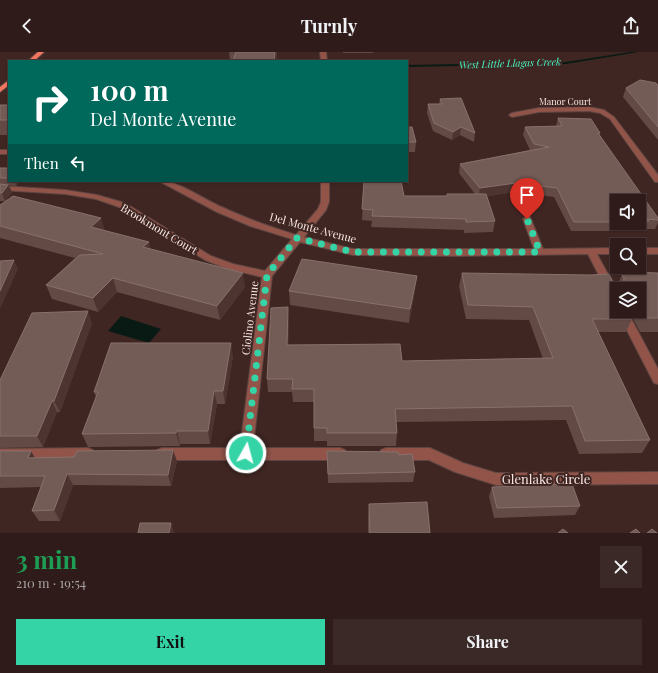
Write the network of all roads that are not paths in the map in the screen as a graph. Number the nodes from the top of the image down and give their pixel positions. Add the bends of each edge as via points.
1 (41, 52) edge
2 (32, 60) edge
3 (8, 83) edge
4 (0, 90) edge
5 (512, 115) dead end
6 (658, 180) edge
7 (166, 182) edge
8 (325, 182) edge
9 (0, 188) edge
10 (527, 219) dead end
11 (297, 238) junction
12 (591, 251) junction
13 (610, 251) edge
14 (646, 251) edge
15 (658, 251) edge
16 (540, 252) junction
17 (267, 275) junction
18 (610, 288) edge
19 (626, 318) edge
20 (658, 380) edge
21 (246, 453) junction
22 (103, 454) edge
23 (151, 454) edge
24 (354, 454) edge
25 (377, 454) edge
26 (0, 455) edge
27 (658, 478) edge

1 - 2 main road
3 - 4 main road
5 - 6 street, Manor Court via 539,110 602,111 612,118
7 - 11 street, Del Monte Avenue via 226,213
8 - 11 street, Ciolino Avenue via 325,202 322,210
9 - 17 street, Brookmont Court via 65,192 97,197 122,205 208,258 231,267
10 - 16 street
11 - 16 street, Del Monte Avenue via 353,252
11 - 17 street, Ciolino Avenue
12 - 13 street, Del Monte Avenue
12 - 16 street, Del Monte Avenue
12 - 18 street
14 - 15 street
17 - 21 street, Ciolino Avenue
19 - 20 street
21 - 23 street
21 - 24 street
22 - 26 street
25 - 27 street, Glenlake Circle via 430,454 460,468 496,479

